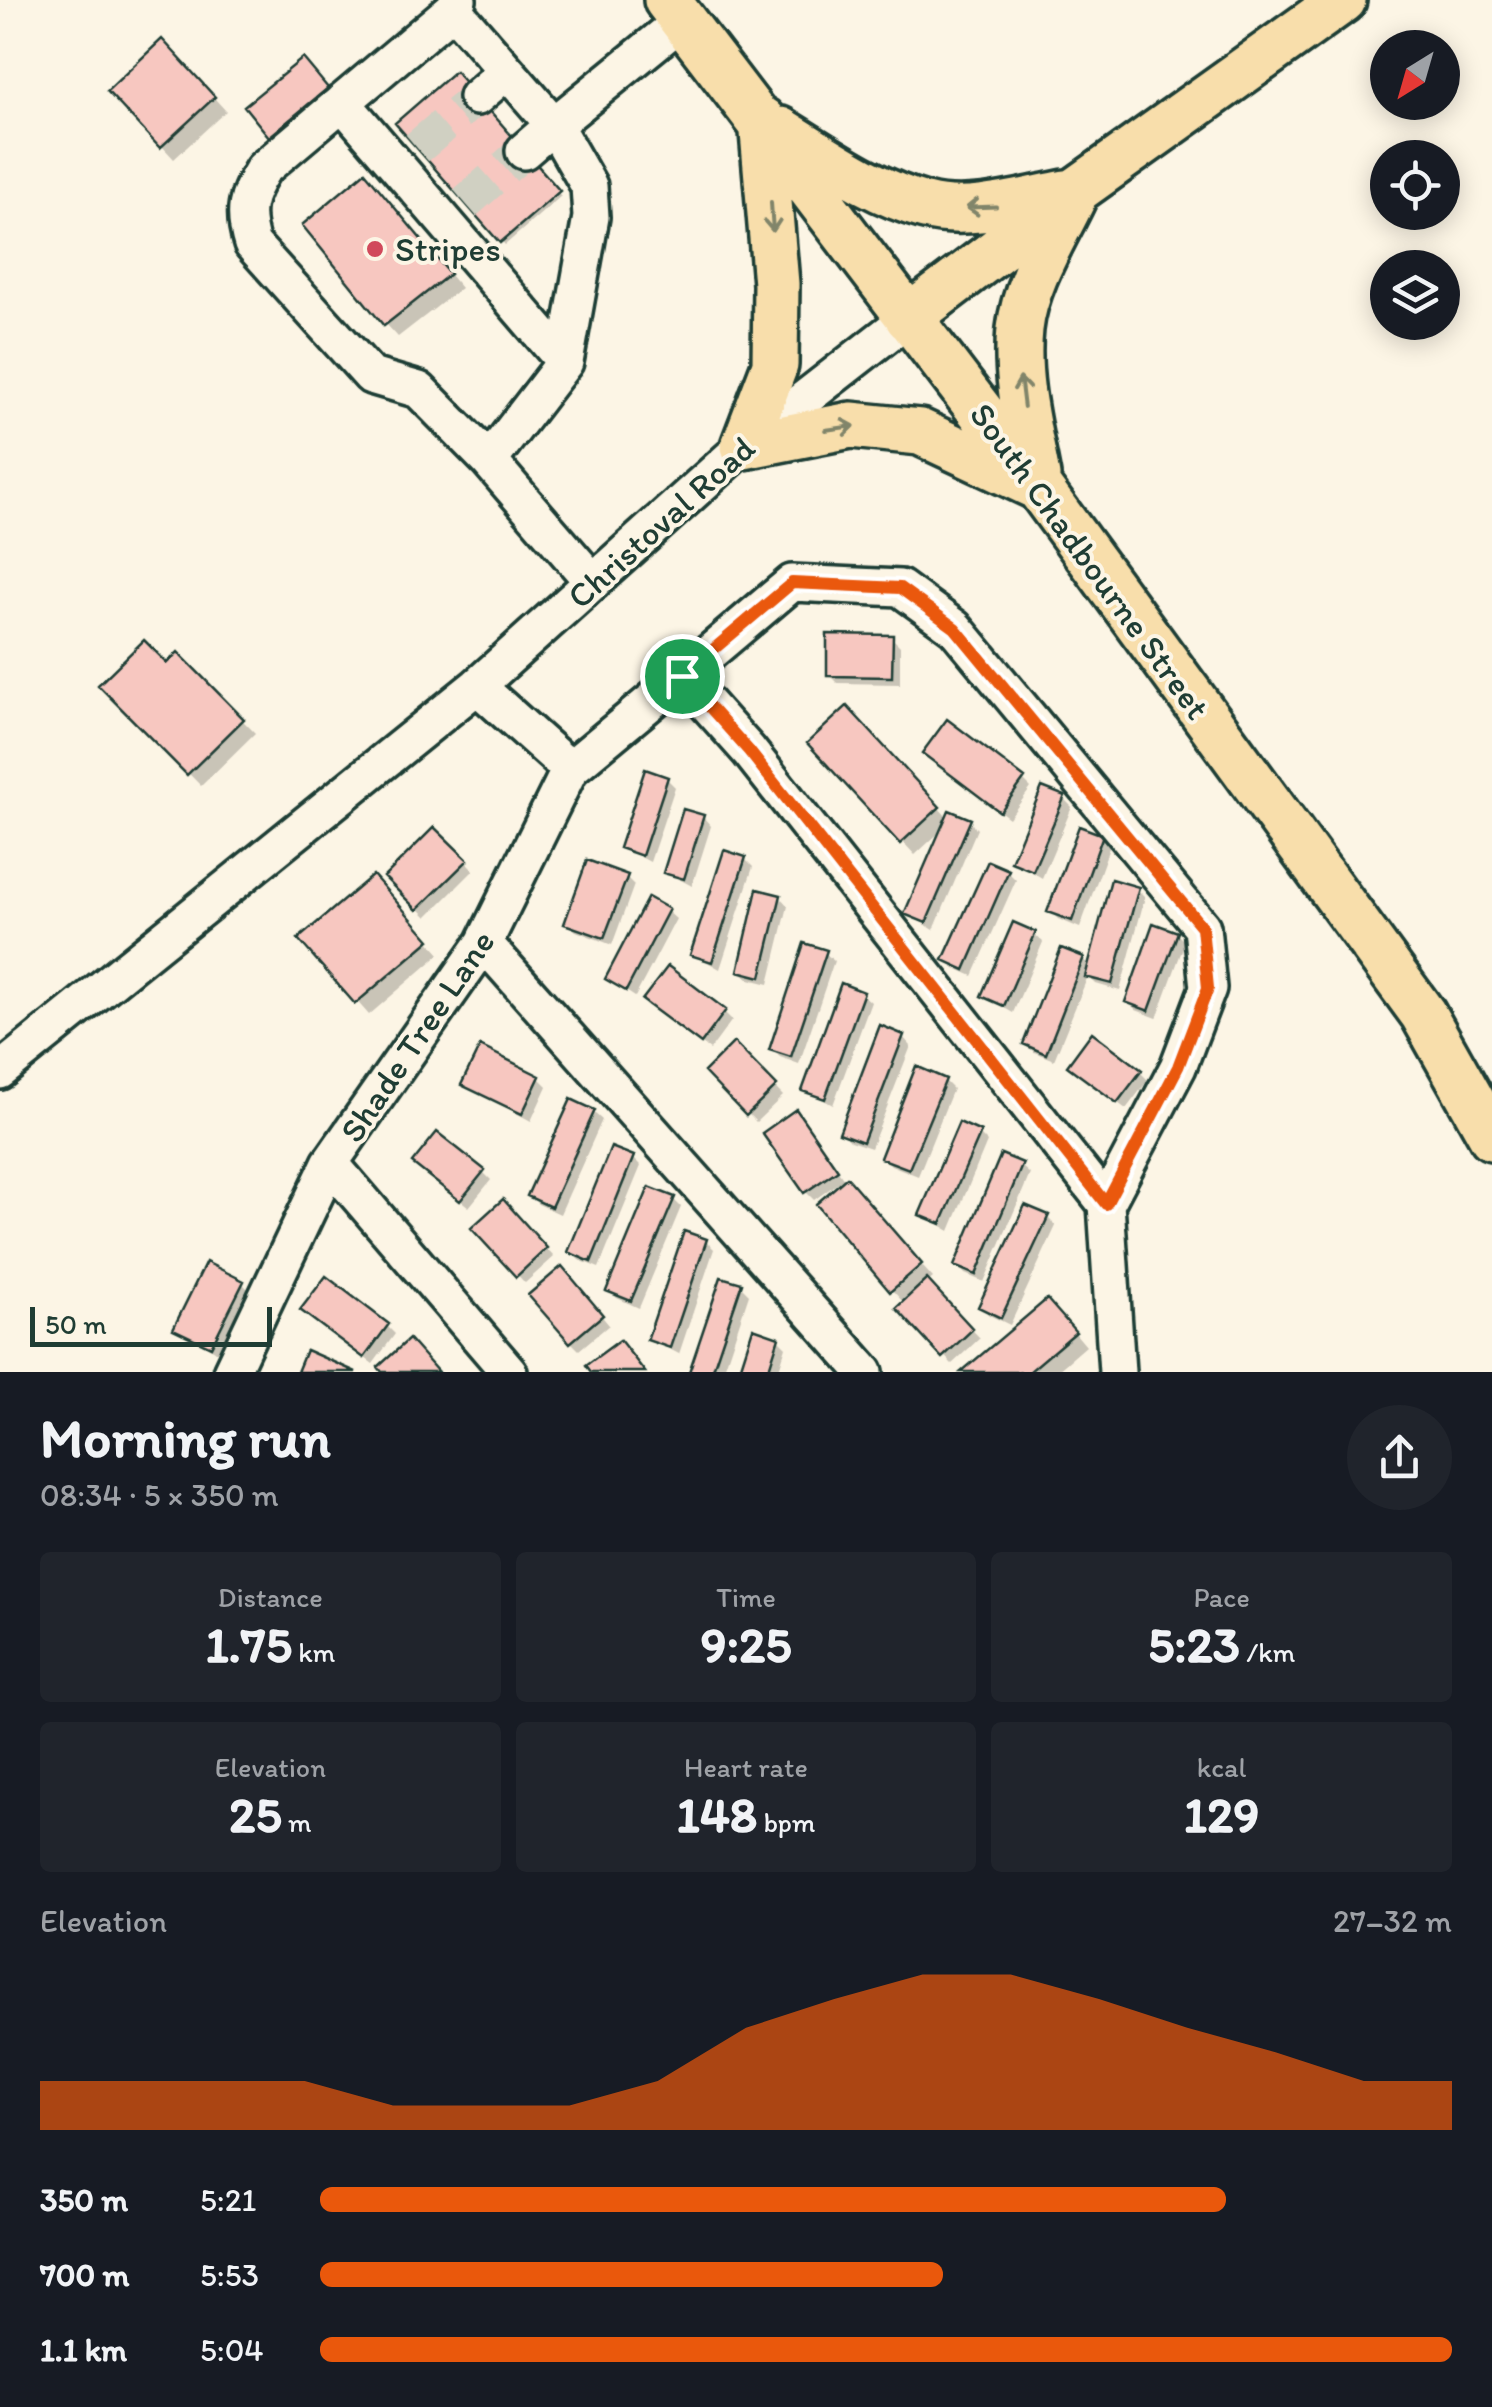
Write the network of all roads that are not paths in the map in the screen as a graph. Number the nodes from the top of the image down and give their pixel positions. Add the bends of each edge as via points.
1 (1343, 0) edge
2 (455, 5) edge
3 (675, 10) edge
4 (507, 71) junction
5 (477, 97) tunnel mouth
6 (342, 102) junction
7 (762, 120) junction
8 (554, 124) junction
9 (524, 152) tunnel mouth
10 (1077, 190) junction
11 (908, 318) junction
12 (565, 362) junction
13 (744, 446) junction
14 (488, 461) junction
15 (1039, 488) junction
16 (592, 582) junction
17 (682, 676) junction
18 (477, 686) junction
19 (570, 769) junction
20 (484, 943) junction
21 (0, 1070) edge
22 (1492, 1137) edge
23 (330, 1163) junction
24 (1106, 1204) junction
25 (231, 1372) edge
26 (509, 1372) edge
27 (865, 1372) edge
28 (1117, 1372) edge

1 - 10 main road, Christoval Road
2 - 4 street
2 - 6 street
3 - 7 main road, South Chadbourne Street
3 - 8 street
4 - 5 street
4 - 8 street
6 - 12 street via 407,156 456,211
6 - 14 street via 263,169 243,216 252,244 371,376 419,390
10 -> 7 main road via 992,207 928,208 867,183
7 - 11 main road, South Chadbourne Street
7 -> 13 main road via 776,284 775,364
8 - 9 street
8 - 12 street via 589,186 590,217
10 - 11 main road, Christoval Road
15 -> 10 main road via 1020,388 1020,327
11 - 13 street, Christoval Road
11 - 15 main road, South Chadbourne Street
12 - 14 street
13 -> 15 main road via 851,425 920,432
13 - 16 street, Christoval Road
14 - 16 street
15 - 22 main road, South Chadbourne Street via 1423,1014
16 - 18 street, Christoval Road
17 - 19 street, Shade Tree Lane
17 - 24 street via 749,751
17 - 24 street, Shade Tree Lane via 792,583 900,588 955,628 1202,927 1208,988 1178,1067
18 - 19 street
18 - 21 street, Christoval Road
19 - 20 street, Shade Tree Lane
20 - 23 street, Shade Tree Lane
20 - 27 street
23 - 25 street
23 - 26 street, Shade Tree Lane
24 - 28 street

